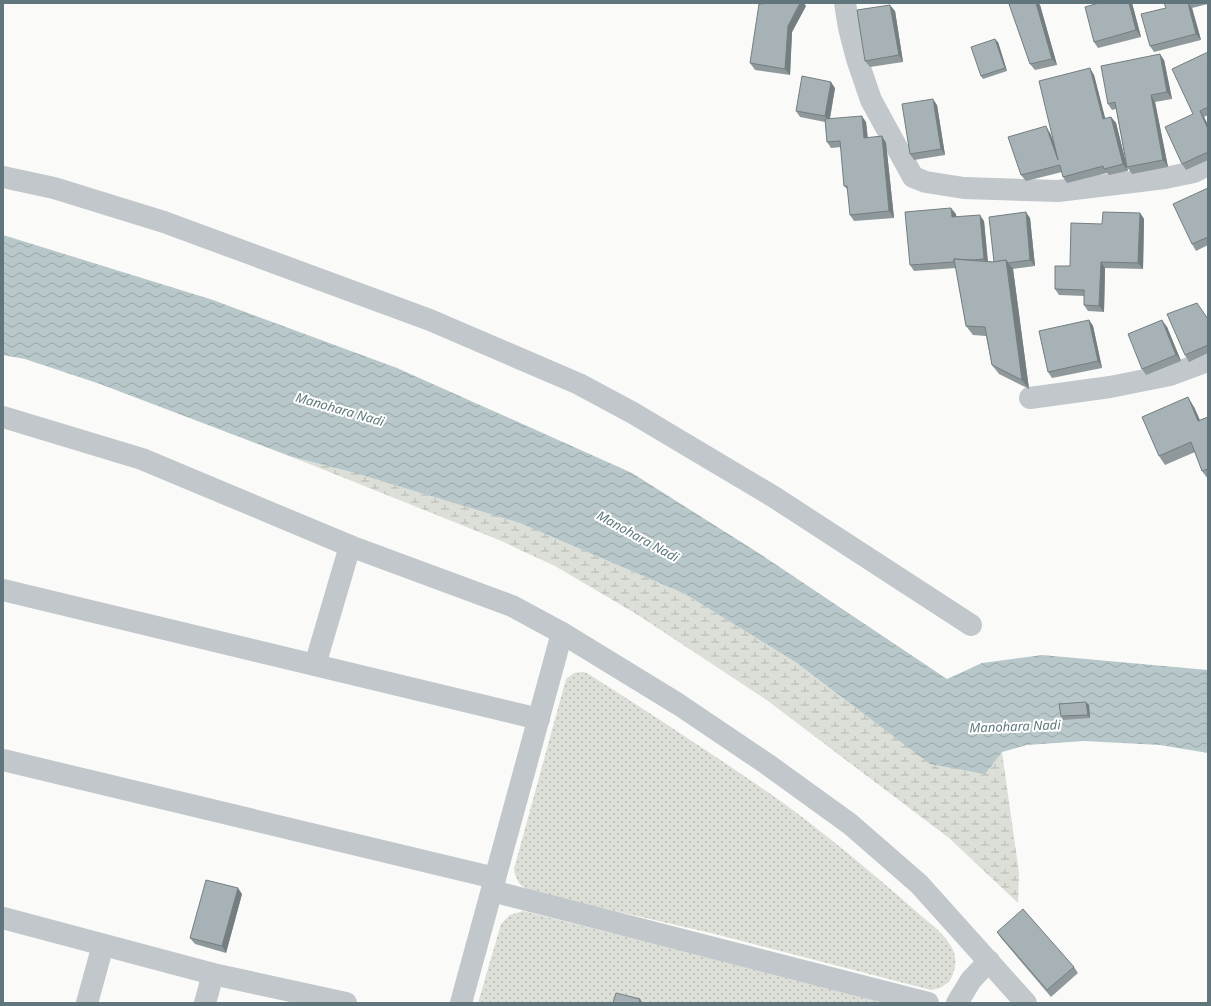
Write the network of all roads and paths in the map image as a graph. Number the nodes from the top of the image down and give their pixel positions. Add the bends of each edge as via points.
1 (846, 3) edge
2 (1208, 165) edge
3 (3, 177) edge
4 (1208, 361) edge
5 (1030, 398) dead end
6 (3, 417) edge
7 (350, 546) junction
8 (3, 590) edge
9 (971, 625) dead end
10 (562, 633) junction
11 (315, 665) junction
12 (539, 719) junction
13 (3, 760) edge
14 (494, 884) junction
15 (3, 918) edge
16 (103, 945) junction
17 (989, 961) junction
18 (213, 974) junction
19 (87, 1003) edge
20 (205, 1003) edge
21 (346, 1003) edge
22 (461, 1003) edge
23 (928, 1003) edge
24 (957, 1003) edge
25 (1026, 1003) edge

1 - 2 street via 853,43 871,100 913,178 964,188 1058,192 1166,178 1194,172
3 - 9 street via 54,188 164,222 430,320 579,384 774,497
4 - 5 street via 1170,375 1110,388
6 - 7 street via 142,459
7 - 10 street via 512,606
7 - 11 street
8 - 11 street
10 - 12 street
10 - 17 street via 678,704 850,824 919,884
11 - 12 street
12 - 14 street
13 - 14 street
14 - 22 street
14 - 23 street
15 - 16 street
16 - 18 street
16 - 19 street
17 - 24 street via 971,980
17 - 25 street
18 - 20 street
18 - 21 street

